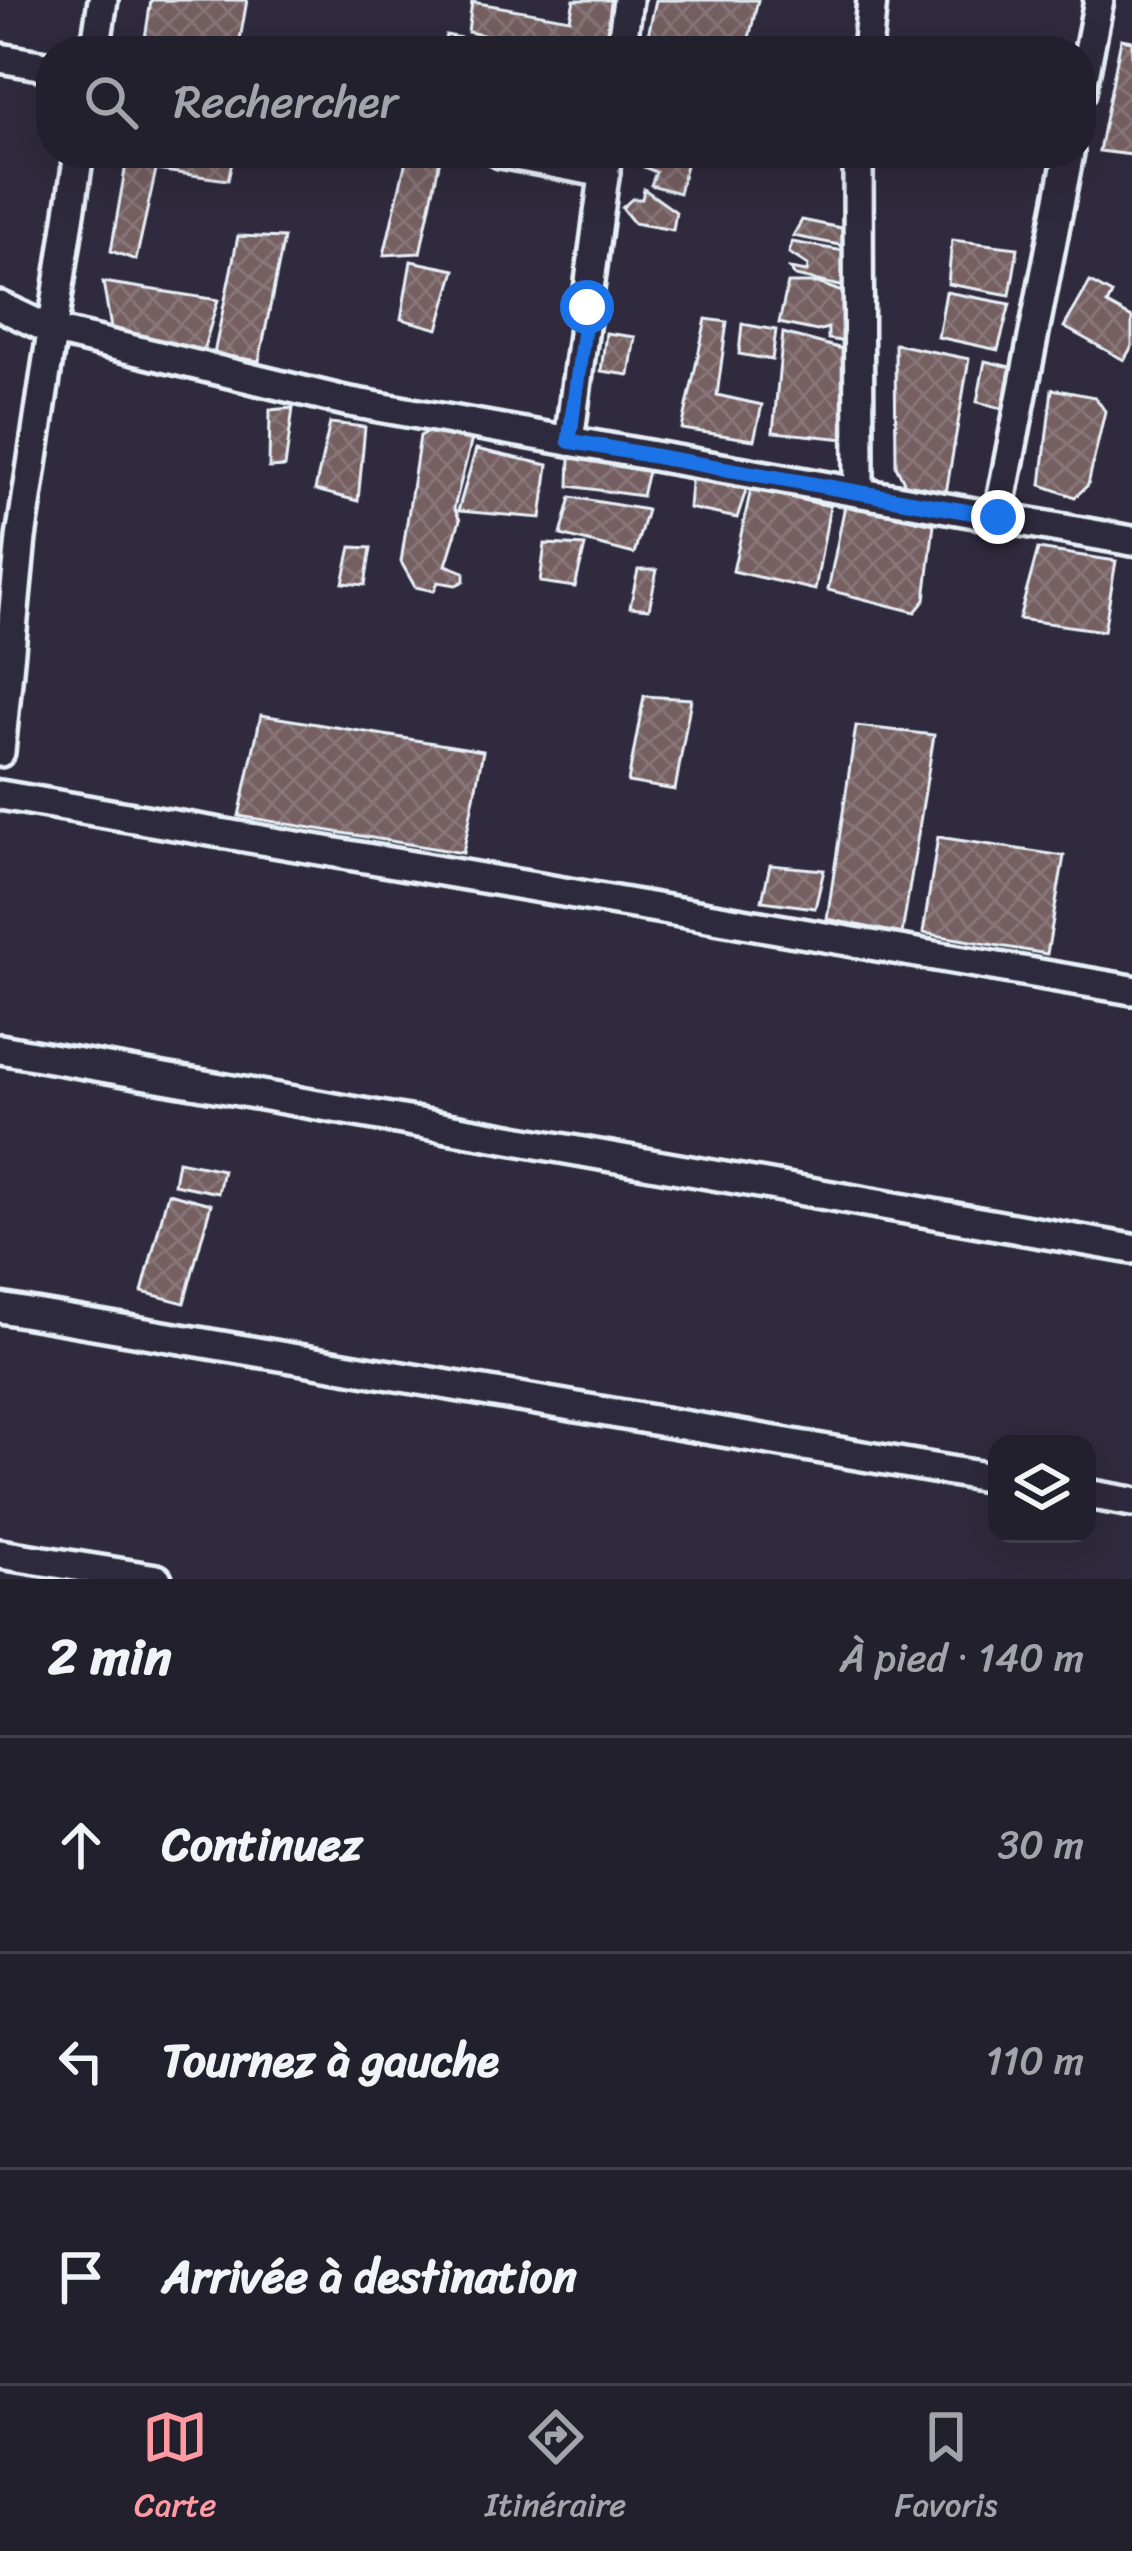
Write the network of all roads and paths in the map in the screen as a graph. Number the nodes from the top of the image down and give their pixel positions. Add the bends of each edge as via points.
1 (103, 0) edge
2 (628, 0) edge
3 (872, 0) edge
4 (1099, 0) edge
5 (97, 36) edge
6 (623, 36) edge
7 (868, 36) edge
8 (1092, 36) edge
9 (0, 58) edge
10 (36, 64) edge
11 (77, 168) edge
12 (605, 168) edge
13 (858, 168) edge
14 (1066, 168) edge
15 (0, 306) edge
16 (52, 330) junction
17 (569, 441) junction
18 (859, 492) junction
19 (998, 517) junction
20 (11, 536) edge
21 (1132, 541) edge
22 (0, 752) edge
23 (0, 795) edge
24 (1132, 990) edge
25 (0, 1049) edge
26 (1132, 1249) edge
27 (0, 1308) edge
28 (988, 1477) edge
29 (1096, 1496) edge
30 (1132, 1502) edge
31 (0, 1554) edge
32 (157, 1579) edge

1 - 5 street
2 - 6 street
3 - 7 street
4 - 8 street
9 - 10 street
11 - 16 street
12 - 17 street
13 - 18 street
14 - 19 street
15 - 16 street
16 - 17 street via 344,401
16 - 20 street
17 - 18 street
18 - 19 street
19 - 21 street
20 - 22 street
23 - 24 street
25 - 26 street
27 - 28 street
29 - 30 street
31 - 32 street

